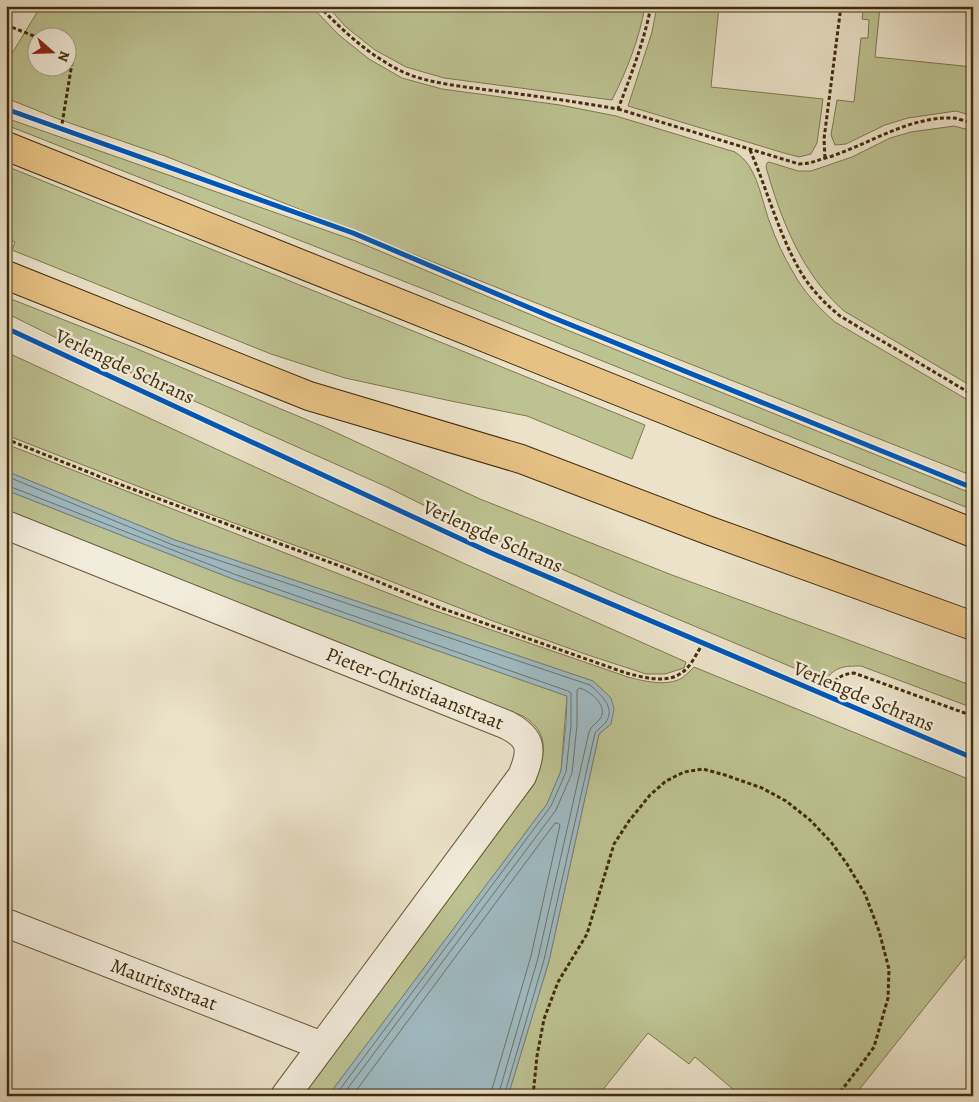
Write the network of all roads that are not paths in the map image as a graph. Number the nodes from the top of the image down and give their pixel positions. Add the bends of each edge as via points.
1 (6, 146) edge
2 (6, 275) edge
3 (6, 524) edge
4 (973, 533) edge
5 (973, 626) edge
6 (6, 923) edge
7 (322, 1046) junction
8 (285, 1096) edge

1 - 4 main road
2 - 5 main road, Verlengde Schrans via 309,396 521,459
3 - 7 street, Pieter-Christiaanstraat via 507,725 527,742 529,759 522,776
6 - 7 street, Mauritsstraat
7 - 8 street, Pieter-Christiaanstraat

